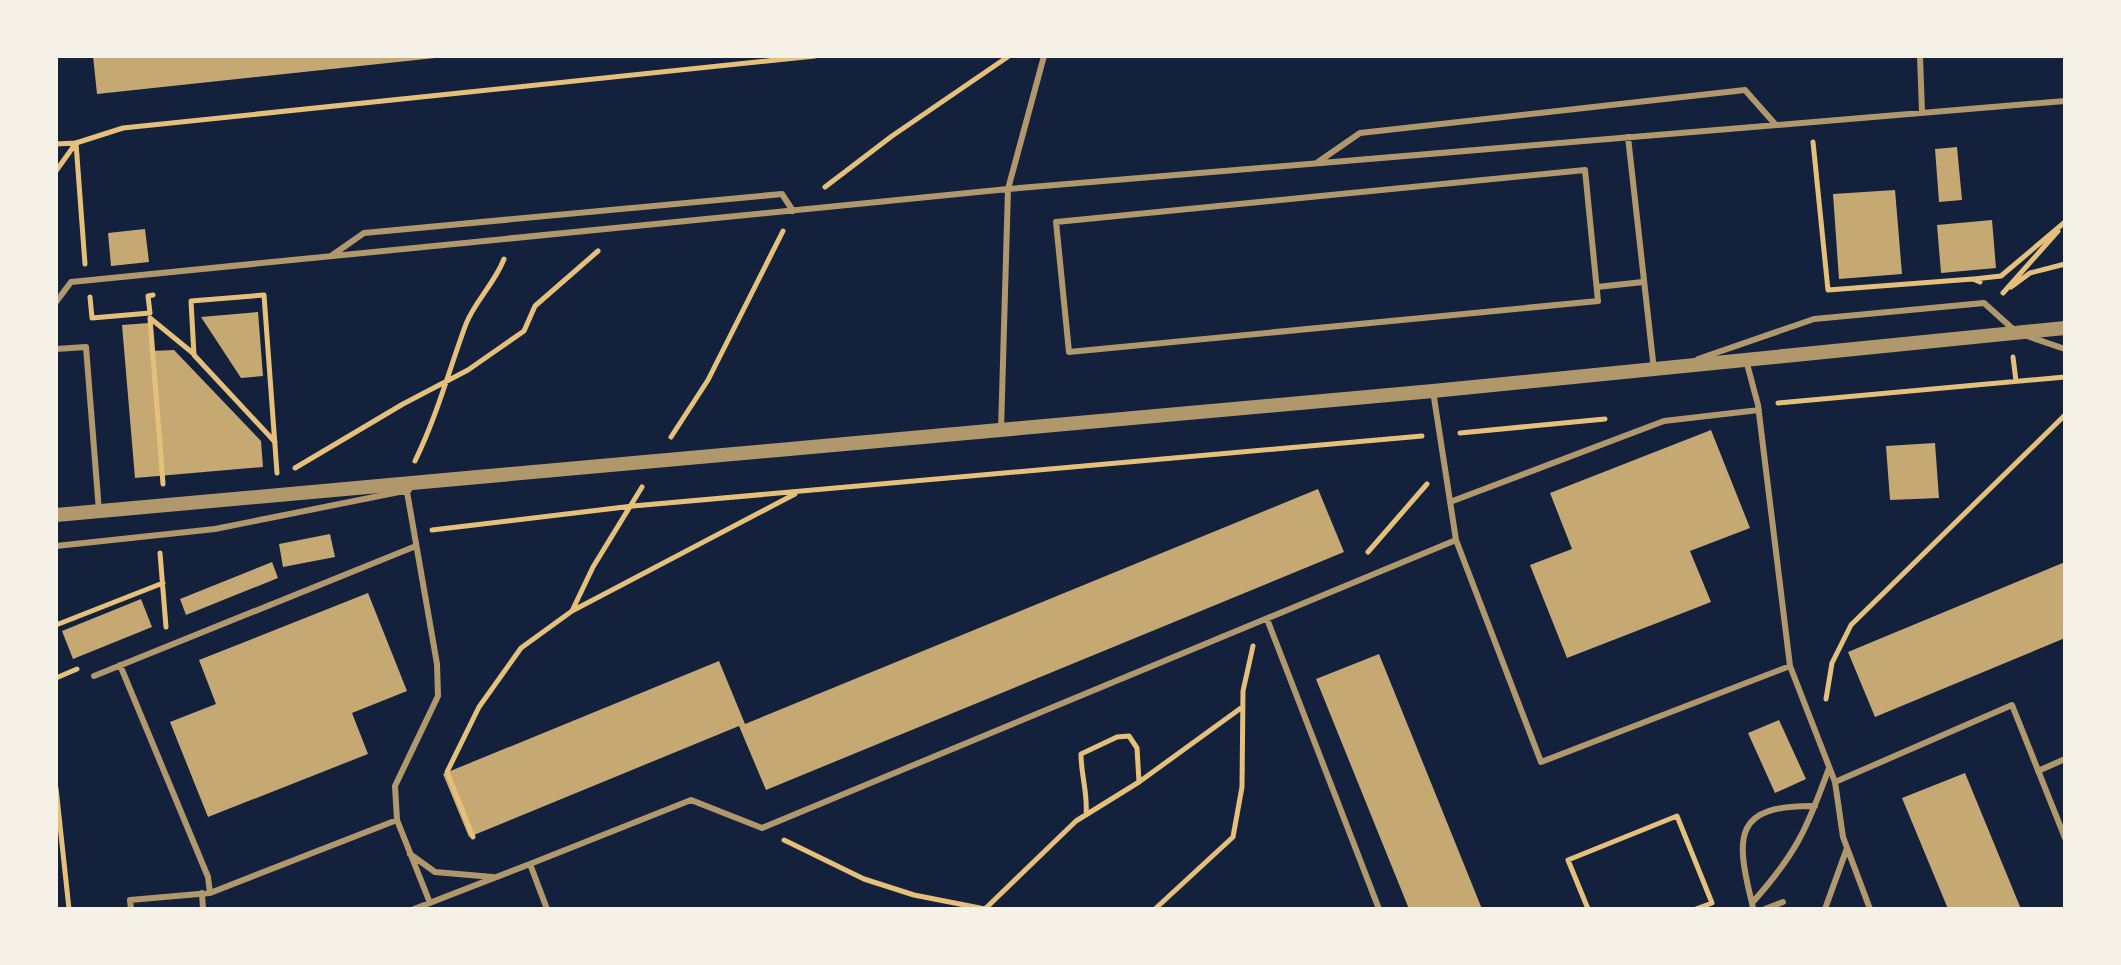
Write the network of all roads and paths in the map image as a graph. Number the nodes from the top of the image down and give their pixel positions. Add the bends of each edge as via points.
1 (815, 56) edge
2 (1009, 56) edge
3 (1044, 56) edge
4 (1920, 56) edge
5 (2065, 101) edge
6 (1922, 112) junction
7 (1811, 121) junction
8 (1775, 124) junction
9 (1628, 137) junction
10 (76, 143) junction
11 (56, 144) edge
12 (1318, 163) junction
13 (56, 171) edge
14 (1008, 189) junction
15 (793, 211) junction
16 (2065, 222) edge
17 (622, 228) junction
18 (512, 239) junction
19 (329, 257) junction
20 (2065, 264) edge
21 (85, 265) dead end
22 (2010, 268) junction
23 (1973, 279) junction
24 (1643, 282) junction
25 (1597, 287) junction
26 (181, 293) dead end
27 (2003, 293) junction
28 (159, 295) dead end
29 (91, 300) dead end
30 (191, 301) junction
31 (56, 302) edge
32 (150, 316) junction
33 (2065, 328) edge
34 (2012, 330) junction
35 (56, 349) edge
36 (2065, 349) edge
37 (194, 355) junction
38 (1746, 360) junction
39 (1675, 367) junction
40 (1654, 370) junction
41 (2065, 377) edge
42 (448, 381) junction
43 (2016, 381) junction
44 (1433, 391) junction
45 (1758, 407) junction
46 (2065, 415) edge
47 (1621, 418) dead end
48 (1001, 431) junction
49 (1439, 435) junction
50 (275, 442) junction
51 (656, 461) junction
52 (278, 476) junction
53 (263, 477) dead end
54 (178, 484) dead end
55 (163, 485) junction
56 (155, 486) dead end
57 (406, 486) junction
58 (800, 492) junction
59 (1450, 502) junction
60 (633, 506) junction
61 (99, 511) junction
62 (56, 515) edge
63 (414, 532) junction
64 (1456, 540) junction
65 (159, 545) dead end
66 (56, 546) edge
67 (416, 546) junction
68 (163, 583) junction
69 (572, 611) junction
70 (1267, 619) junction
71 (56, 625) edge
72 (181, 626) dead end
73 (120, 665) junction
74 (84, 666) dead end
75 (1790, 666) junction
76 (94, 676) dead end
77 (56, 678) edge
78 (1242, 707) dead end
79 (1829, 713) dead end
80 (2065, 759) edge
81 (1829, 768) junction
82 (2038, 771) junction
83 (1139, 782) junction
84 (1835, 782) junction
85 (56, 788) edge
86 (1822, 788) junction
87 (1799, 806) junction
88 (1815, 806) junction
89 (1086, 815) junction
90 (397, 820) junction
91 (762, 828) junction
92 (473, 837) dead end
93 (2065, 838) edge
94 (1847, 848) junction
95 (410, 854) junction
96 (530, 864) junction
97 (498, 877) junction
98 (206, 893) junction
99 (1783, 902) dead end
100 (430, 903) junction
101 (1713, 906) edge
102 (1752, 906) edge
103 (69, 909) edge
104 (131, 909) edge
105 (203, 909) edge
106 (414, 909) edge
107 (547, 909) edge
108 (985, 909) edge
109 (1379, 909) edge
110 (1588, 909) edge
111 (1696, 909) edge
112 (1765, 909) edge
113 (1825, 909) edge
114 (1870, 909) edge

1 - 10 path via 123,128
2 - 15 path
3 - 14 lane
4 - 6 lane
5 - 6 lane
6 - 7 lane
7 - 8 lane
7 - 23 path via 1828,290
8 - 9 lane
8 - 12 lane via 1745,90 1360,133
9 - 12 lane
9 - 24 lane
10 - 11 path
10 - 13 path
10 - 21 path
12 - 14 lane
14 - 15 lane
14 - 48 lane
15 - 17 lane
15 - 19 lane via 782,194 364,233
15 - 51 path via 708,380
16 - 22 path
16 - 27 path
17 - 18 lane
17 - 42 path via 535,306 524,331
18 - 19 lane
18 - 42 path via 496,280 467,321
19 - 31 lane via 71,282
20 - 27 path via 2030,273
22 - 23 path via 2001,276
22 - 27 path
23 - 27 path
24 - 25 lane
24 - 40 lane
25 - 25 lane via 1598,301 1069,352 1056,222 1585,170
26 - 30 path
27 - 34 path
28 - 32 path via 148,296
29 - 32 path via 92,318
30 - 37 path
30 - 50 path via 264,295
32 - 37 path
32 - 55 path
33 - 34 street
34 - 36 lane
34 - 38 street
34 - 39 lane via 1984,303 1814,319
34 - 43 path
35 - 61 lane via 86,347
37 - 50 path
38 - 39 street
38 - 45 lane
39 - 40 street
40 - 44 street
41 - 43 path
42 - 52 path
42 - 57 path
43 - 45 path
44 - 48 street
44 - 49 lane
45 - 59 lane via 1664,421
45 - 75 lane
46 - 79 path via 1851,625 1825,686
47 - 49 path
48 - 51 street
49 - 58 path
49 - 59 lane
50 - 52 path
51 - 57 street
51 - 60 path
52 - 53 path
54 - 55 path
55 - 56 path
57 - 61 street
57 - 63 lane
57 - 66 lane via 215,529
58 - 60 path
58 - 69 path
59 - 64 lane
60 - 63 path
60 - 69 path
61 - 62 street
63 - 67 lane
64 - 70 lane
64 - 75 lane via 1541,762
65 - 68 path
67 - 73 lane
67 - 90 lane via 438,696 395,786
68 - 71 path
68 - 72 path via 167,632
69 - 92 path via 521,648 479,707 447,772
70 - 91 lane
70 - 109 lane
73 - 76 lane
73 - 98 lane via 208,877
74 - 77 path
75 - 81 lane
78 - 83 path
80 - 82 lane
81 - 84 lane
81 - 86 lane
82 - 84 lane via 2012,705
82 - 93 lane
83 - 89 path
83 - 89 path via 1137,748 1129,736 1081,754
84 - 94 lane
85 - 103 path
86 - 87 lane
86 - 88 lane
87 - 88 lane
87 - 102 lane via 1760,812 1747,824 1741,858
88 - 102 lane via 1806,833
89 - 108 path
90 - 95 lane
90 - 98 lane
91 - 96 lane via 691,800
91 - 108 path via 864,879
94 - 113 lane
94 - 114 lane
95 - 97 lane via 435,872
95 - 100 lane
96 - 97 lane
96 - 107 lane
97 - 100 lane
98 - 104 lane via 130,900
98 - 105 lane
99 - 112 lane
100 - 106 lane
101 - 110 path via 1677,816 1568,860
101 - 111 path

